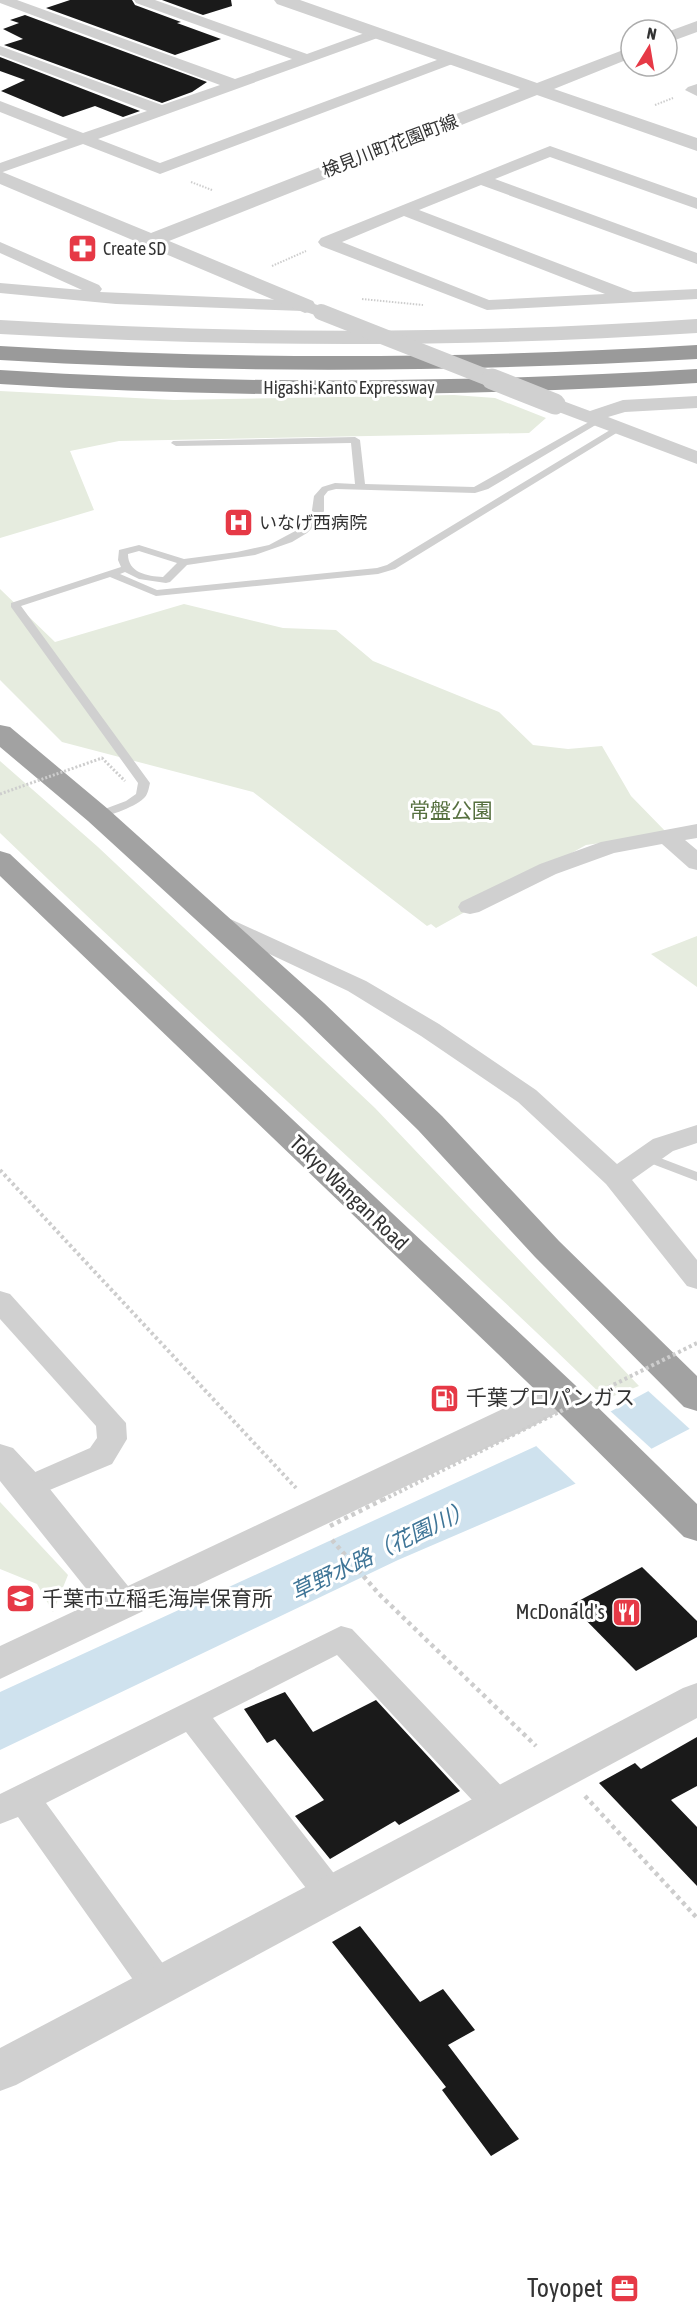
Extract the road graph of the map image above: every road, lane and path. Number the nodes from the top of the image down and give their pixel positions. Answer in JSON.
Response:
{"nodes":[{"id":1,"x":4,"y":0,"type":"edge"},
{"id":2,"x":141,"y":0,"type":"edge"},
{"id":3,"x":283,"y":0,"type":"edge"},
{"id":4,"x":697,"y":26,"type":"edge"},
{"id":5,"x":378,"y":33,"type":"junction"},
{"id":6,"x":679,"y":33,"type":"edge"},
{"id":7,"x":0,"y":50,"type":"edge"},
{"id":8,"x":619,"y":57,"type":"edge"},
{"id":9,"x":304,"y":58,"type":"junction"},
{"id":10,"x":450,"y":60,"type":"junction"},
{"id":11,"x":233,"y":84,"type":"junction"},
{"id":12,"x":536,"y":89,"type":"junction"},
{"id":13,"x":696,"y":90,"type":"edge"},
{"id":14,"x":0,"y":106,"type":"edge"},
{"id":15,"x":651,"y":107,"type":"dead end"},
{"id":16,"x":160,"y":111,"type":"junction"},
{"id":17,"x":83,"y":139,"type":"junction"},
{"id":18,"x":697,"y":145,"type":"edge"},
{"id":19,"x":0,"y":168,"type":"edge"},
{"id":20,"x":160,"y":169,"type":"junction"},
{"id":21,"x":0,"y":177,"type":"edge"},
{"id":22,"x":480,"y":179,"type":"junction"},
{"id":23,"x":245,"y":204,"type":"junction"},
{"id":24,"x":697,"y":204,"type":"edge"},
{"id":25,"x":405,"y":211,"type":"junction"},
{"id":26,"x":150,"y":241,"type":"junction"},
{"id":27,"x":327,"y":242,"type":"junction"},
{"id":28,"x":0,"y":247,"type":"edge"},
{"id":29,"x":697,"y":259,"type":"edge"},
{"id":30,"x":263,"y":269,"type":"dead end"},
{"id":31,"x":0,"y":288,"type":"edge"},
{"id":32,"x":609,"y":288,"type":"junction"},
{"id":33,"x":459,"y":293,"type":"junction"},
{"id":34,"x":697,"y":294,"type":"edge"},
{"id":35,"x":356,"y":298,"type":"dead end"},
{"id":36,"x":116,"y":299,"type":"junction"},
{"id":37,"x":630,"y":299,"type":"junction"},
{"id":38,"x":426,"y":305,"type":"dead end"},
{"id":39,"x":313,"y":309,"type":"junction"},
{"id":40,"x":0,"y":314,"type":"edge"},
{"id":41,"x":697,"y":314,"type":"edge"},
{"id":42,"x":697,"y":326,"type":"edge"},
{"id":43,"x":0,"y":327,"type":"edge"},
{"id":44,"x":697,"y":352,"type":"edge"},
{"id":45,"x":0,"y":353,"type":"edge"},
{"id":46,"x":697,"y":376,"type":"edge"},
{"id":47,"x":0,"y":377,"type":"edge"},
{"id":48,"x":697,"y":402,"type":"edge"},
{"id":49,"x":591,"y":419,"type":"junction"},
{"id":50,"x":618,"y":429,"type":"junction"},
{"id":51,"x":176,"y":442,"type":"dead end"},
{"id":52,"x":697,"y":458,"type":"edge"},
{"id":53,"x":360,"y":487,"type":"junction"},
{"id":54,"x":184,"y":562,"type":"junction"},
{"id":55,"x":125,"y":569,"type":"junction"},
{"id":56,"x":109,"y":573,"type":"junction"},
{"id":57,"x":0,"y":733,"type":"edge"},
{"id":58,"x":125,"y":782,"type":"dead end"},
{"id":59,"x":0,"y":794,"type":"edge"},
{"id":60,"x":98,"y":815,"type":"junction"},
{"id":61,"x":697,"y":831,"type":"edge"},
{"id":62,"x":668,"y":837,"type":"junction"},
{"id":63,"x":0,"y":860,"type":"edge"},
{"id":64,"x":697,"y":862,"type":"edge"},
{"id":65,"x":470,"y":908,"type":"dead end"},
{"id":66,"x":215,"y":919,"type":"junction"},
{"id":67,"x":697,"y":1134,"type":"edge"},
{"id":68,"x":647,"y":1156,"type":"junction"},
{"id":69,"x":0,"y":1170,"type":"edge"},
{"id":70,"x":616,"y":1178,"type":"junction"},
{"id":71,"x":697,"y":1178,"type":"edge"},
{"id":72,"x":697,"y":1279,"type":"edge"},
{"id":73,"x":0,"y":1301,"type":"edge"},
{"id":74,"x":697,"y":1343,"type":"edge"},
{"id":75,"x":687,"y":1388,"type":"edge"},
{"id":76,"x":562,"y":1394,"type":"junction"},
{"id":77,"x":0,"y":1458,"type":"edge"},
{"id":78,"x":28,"y":1488,"type":"junction"},
{"id":79,"x":299,"y":1491,"type":"dead end"},
{"id":80,"x":330,"y":1526,"type":"dead end"},
{"id":81,"x":697,"y":1527,"type":"edge"},
{"id":82,"x":328,"y":1535,"type":"dead end"},
{"id":83,"x":379,"y":1594,"type":"dead end"},
{"id":84,"x":122,"y":1606,"type":"junction"},
{"id":85,"x":0,"y":1664,"type":"edge"},
{"id":86,"x":697,"y":1699,"type":"edge"},
{"id":87,"x":190,"y":1713,"type":"junction"},
{"id":88,"x":11,"y":1804,"type":"edge"},
{"id":89,"x":498,"y":1805,"type":"junction"},
{"id":90,"x":331,"y":1895,"type":"junction"},
{"id":91,"x":159,"y":1987,"type":"junction"},
{"id":92,"x":0,"y":2072,"type":"edge"}],
"edges":[{"from":1,"to":11,"type":"street"},
{"from":2,"to":9,"type":"street"},
{"from":3,"to":5,"type":"street"},
{"from":4,"to":6,"type":"street"},
{"from":5,"to":9,"type":"street"},
{"from":5,"to":10,"type":"street"},
{"from":7,"to":16,"type":"street"},
{"from":8,"to":12,"type":"street","name":"検見川町花園町線"},
{"from":9,"to":11,"type":"street"},
{"from":10,"to":12,"type":"street"},
{"from":10,"to":20,"type":"street"},
{"from":11,"to":16,"type":"street"},
{"from":12,"to":18,"type":"street"},
{"from":12,"to":23,"type":"street","name":"検見川町花園町線"},
{"from":13,"to":15,"type":"path"},
{"from":14,"to":17,"type":"street"},
{"from":16,"to":17,"type":"street"},
{"from":17,"to":19,"type":"street"},
{"from":17,"to":20,"type":"street"},
{"from":20,"to":23,"type":"path"},
{"from":21,"to":26,"type":"street"},
{"from":22,"to":24,"type":"street"},
{"from":22,"to":25,"type":"street"},
{"from":22,"to":29,"type":"street"},
{"from":23,"to":26,"type":"street","name":"検見川町花園町線"},
{"from":25,"to":27,"type":"street"},
{"from":25,"to":32,"type":"street"},
{"from":26,"to":39,"type":"street"},
{"from":27,"to":30,"type":"path"},
{"from":27,"to":33,"type":"street"},
{"from":28,"to":36,"type":"street"},
{"from":31,"to":36,"type":"street"},
{"from":32,"to":33,"type":"street"},
{"from":32,"to":37,"type":"street"},
{"from":33,"to":37,"type":"street"},
{"from":34,"to":37,"type":"street"},
{"from":35,"to":38,"type":"path"},
{"from":36,"to":39,"type":"street"},
{"from":39,"to":49,"type":"street","bridge":true},
{"from":40,"to":41,"type":"street"},
{"from":42,"to":43,"type":"street"},
{"from":44,"to":45,"type":"highway","name":"Higashi-Kanto Expressway"},
{"from":46,"to":47,"type":"highway","name":"Higashi-Kanto Expressway"},
{"from":48,"to":49,"type":"street"},
{"from":49,"to":50,"type":"street"},
{"from":49,"to":53,"type":"lane"},
{"from":50,"to":52,"type":"street"},
{"from":50,"to":56,"type":"lane"},
{"from":51,"to":53,"type":"lane"},
{"from":53,"to":54,"type":"lane"},
{"from":54,"to":55,"type":"lane"},
{"from":54,"to":55,"type":"lane"},
{"from":55,"to":56,"type":"lane"},
{"from":56,"to":60,"type":"lane"},
{"from":57,"to":60,"type":"highway"},
{"from":58,"to":59,"type":"path","bridge":true},
{"from":60,"to":66,"type":"highway"},
{"from":61,"to":62,"type":"street"},
{"from":62,"to":64,"type":"street"},
{"from":62,"to":65,"type":"street"},
{"from":63,"to":76,"type":"highway","name":"Tokyo Wangan Road"},
{"from":66,"to":70,"type":"street"},
{"from":66,"to":75,"type":"highway"},
{"from":67,"to":68,"type":"street"},
{"from":68,"to":70,"type":"street"},
{"from":68,"to":71,"type":"lane"},
{"from":69,"to":79,"type":"path"},
{"from":70,"to":72,"type":"street"},
{"from":73,"to":78,"type":"street"},
{"from":74,"to":80,"type":"path","bridge":true},
{"from":76,"to":81,"type":"highway","name":"Tokyo Wangan Road"},
{"from":76,"to":84,"type":"street"},
{"from":77,"to":78,"type":"street"},
{"from":78,"to":84,"type":"street"},
{"from":82,"to":83,"type":"path"},
{"from":84,"to":85,"type":"street"},
{"from":86,"to":89,"type":"street"},
{"from":87,"to":88,"type":"street"},
{"from":87,"to":89,"type":"street"},
{"from":87,"to":90,"type":"street"},
{"from":88,"to":91,"type":"street"},
{"from":89,"to":90,"type":"street"},
{"from":90,"to":91,"type":"street"},
{"from":91,"to":92,"type":"street"}]}
